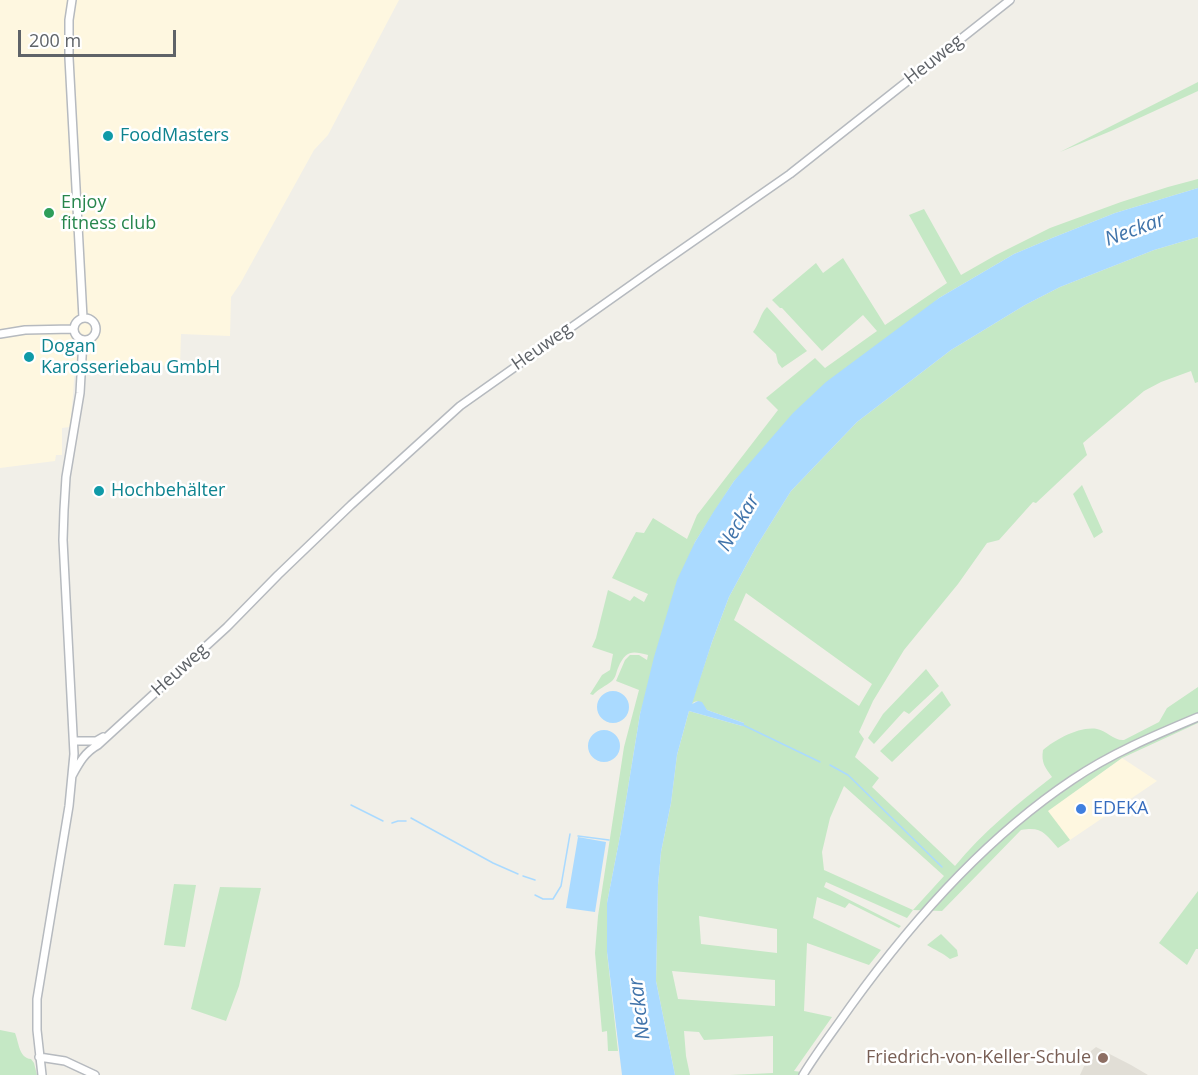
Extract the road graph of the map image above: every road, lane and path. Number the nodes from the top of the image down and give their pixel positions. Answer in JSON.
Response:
{"nodes":[{"id":1,"x":72,"y":0,"type":"edge"},
{"id":2,"x":1010,"y":0,"type":"edge"},
{"id":3,"x":83,"y":318,"type":"junction"},
{"id":4,"x":73,"y":329,"type":"junction"},
{"id":5,"x":0,"y":334,"type":"edge"},
{"id":6,"x":83,"y":340,"type":"junction"},
{"id":7,"x":1198,"y":717,"type":"edge"},
{"id":8,"x":108,"y":735,"type":"junction"},
{"id":9,"x":74,"y":741,"type":"junction"},
{"id":10,"x":94,"y":747,"type":"junction"},
{"id":11,"x":72,"y":776,"type":"junction"},
{"id":12,"x":39,"y":1057,"type":"junction"},
{"id":13,"x":42,"y":1075,"type":"edge"},
{"id":14,"x":95,"y":1075,"type":"edge"},
{"id":15,"x":803,"y":1075,"type":"edge"}],
"edges":[{"from":1,"to":3,"type":"main road"},
{"from":2,"to":8,"type":"main road","name":"Heuweg"},
{"from":3,"to":4,"type":"main road"},
{"from":3,"to":6,"type":"main road"},
{"from":4,"to":5,"type":"main road"},
{"from":4,"to":6,"type":"main road"},
{"from":6,"to":9,"type":"main road"},
{"from":7,"to":15,"type":"main road"},
{"from":8,"to":9,"type":"main road"},
{"from":8,"to":10,"type":"main road","name":"Heuweg"},
{"from":9,"to":10,"type":"main road"},
{"from":9,"to":11,"type":"main road"},
{"from":10,"to":11,"type":"main road","name":"Heuweg"},
{"from":11,"to":12,"type":"main road"},
{"from":12,"to":13,"type":"main road"},
{"from":12,"to":14,"type":"main road"}]}
